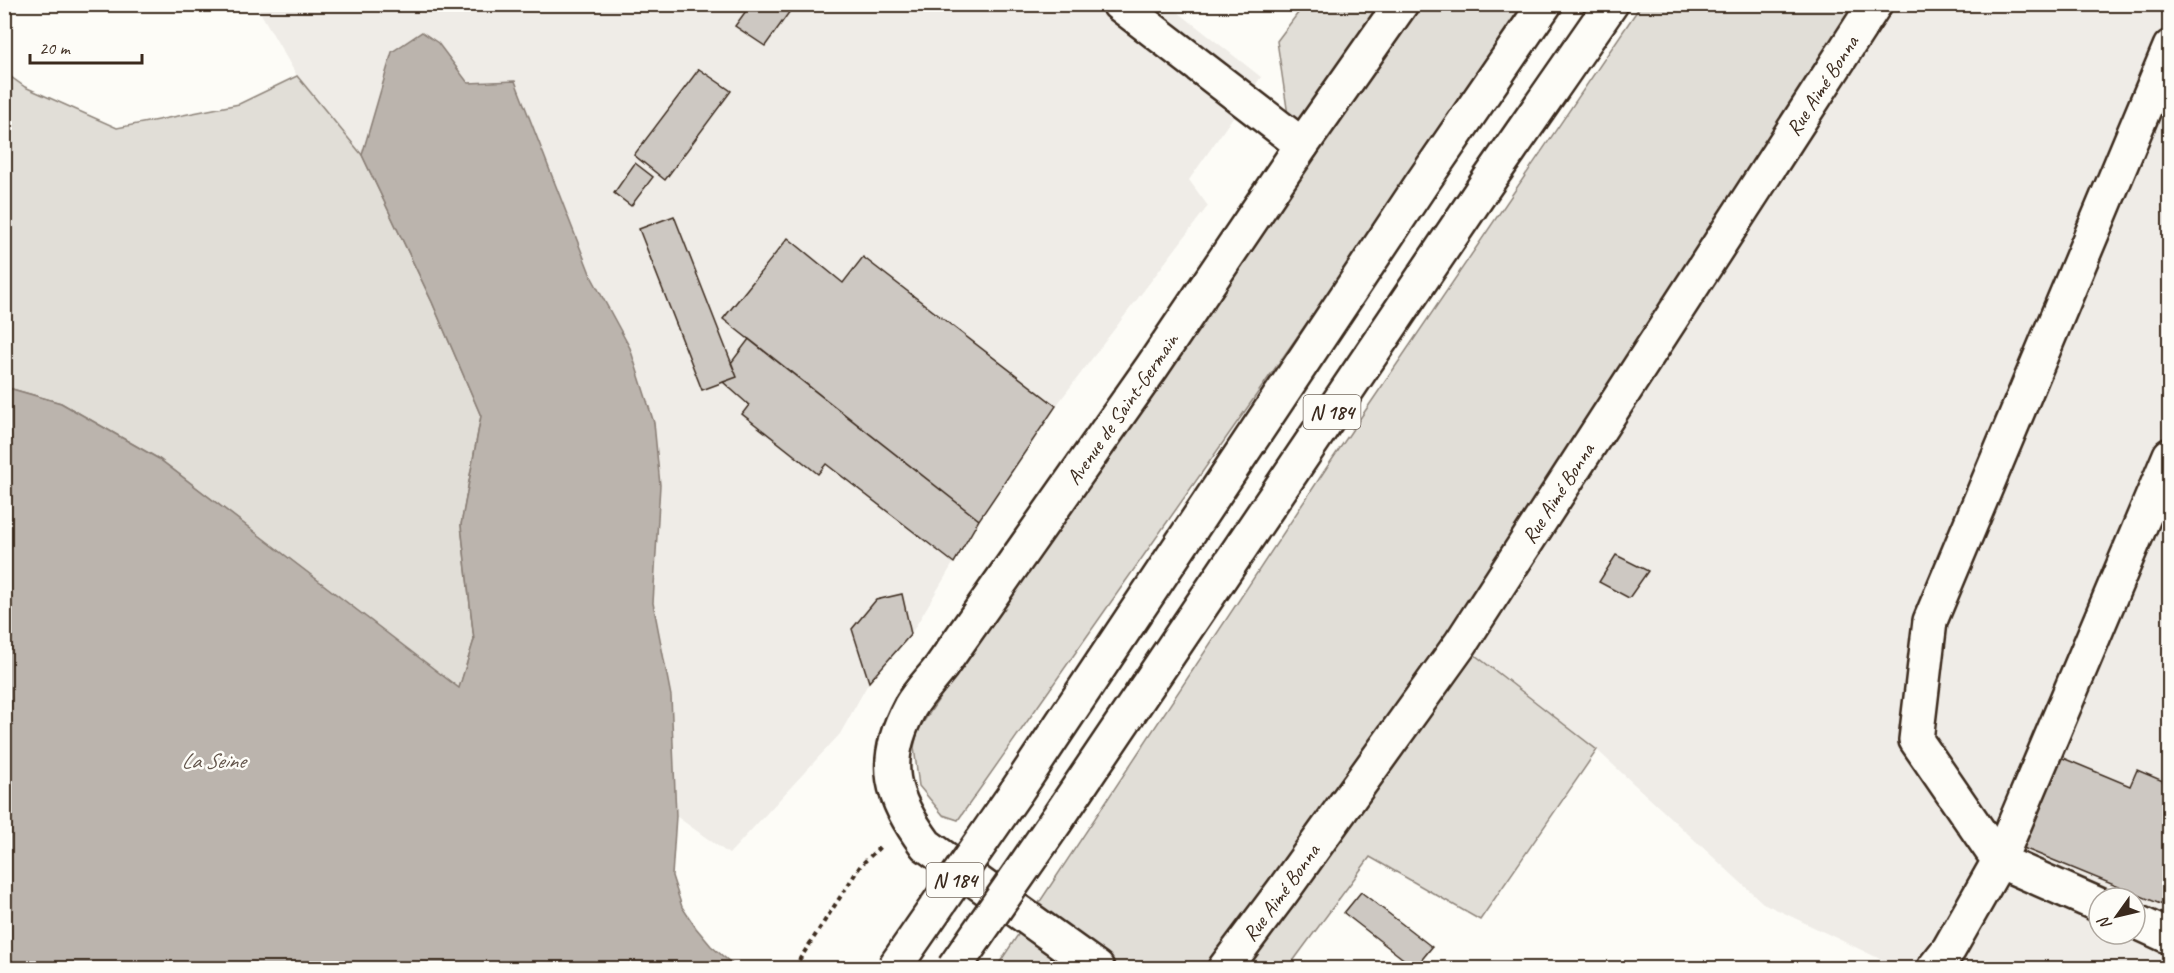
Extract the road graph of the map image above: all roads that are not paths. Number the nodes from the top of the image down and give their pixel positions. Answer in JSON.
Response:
{"nodes":[{"id":1,"x":1119,"y":4,"type":"edge"},
{"id":2,"x":1401,"y":4,"type":"edge"},
{"id":3,"x":1545,"y":4,"type":"edge"},
{"id":4,"x":1611,"y":4,"type":"edge"},
{"id":5,"x":1875,"y":4,"type":"edge"},
{"id":6,"x":2169,"y":47,"type":"edge"},
{"id":7,"x":1302,"y":145,"type":"junction"},
{"id":8,"x":2169,"y":455,"type":"edge"},
{"id":9,"x":1999,"y":861,"type":"junction"},
{"id":10,"x":2087,"y":900,"type":"edge"},
{"id":11,"x":2147,"y":927,"type":"edge"},
{"id":12,"x":2169,"y":937,"type":"edge"},
{"id":13,"x":894,"y":969,"type":"edge"},
{"id":14,"x":954,"y":969,"type":"edge"},
{"id":15,"x":1097,"y":969,"type":"edge"},
{"id":16,"x":1225,"y":969,"type":"edge"},
{"id":17,"x":1934,"y":969,"type":"edge"}],
"edges":[{"from":1,"to":7,"type":"street"},
{"from":2,"to":7,"type":"street","name":"Avenue de Saint-Germain"},
{"from":3,"to":13,"type":"street","number":"N 184","bridge":true},
{"from":4,"to":14,"type":"street","number":"N 184","bridge":true},
{"from":5,"to":16,"type":"street","name":"Rue Aimé Bonna"},
{"from":6,"to":9,"type":"street"},
{"from":7,"to":15,"type":"street","name":"Avenue de Saint-Germain"},
{"from":8,"to":9,"type":"street"},
{"from":9,"to":10,"type":"street"},
{"from":9,"to":17,"type":"street"},
{"from":11,"to":12,"type":"street"}]}
